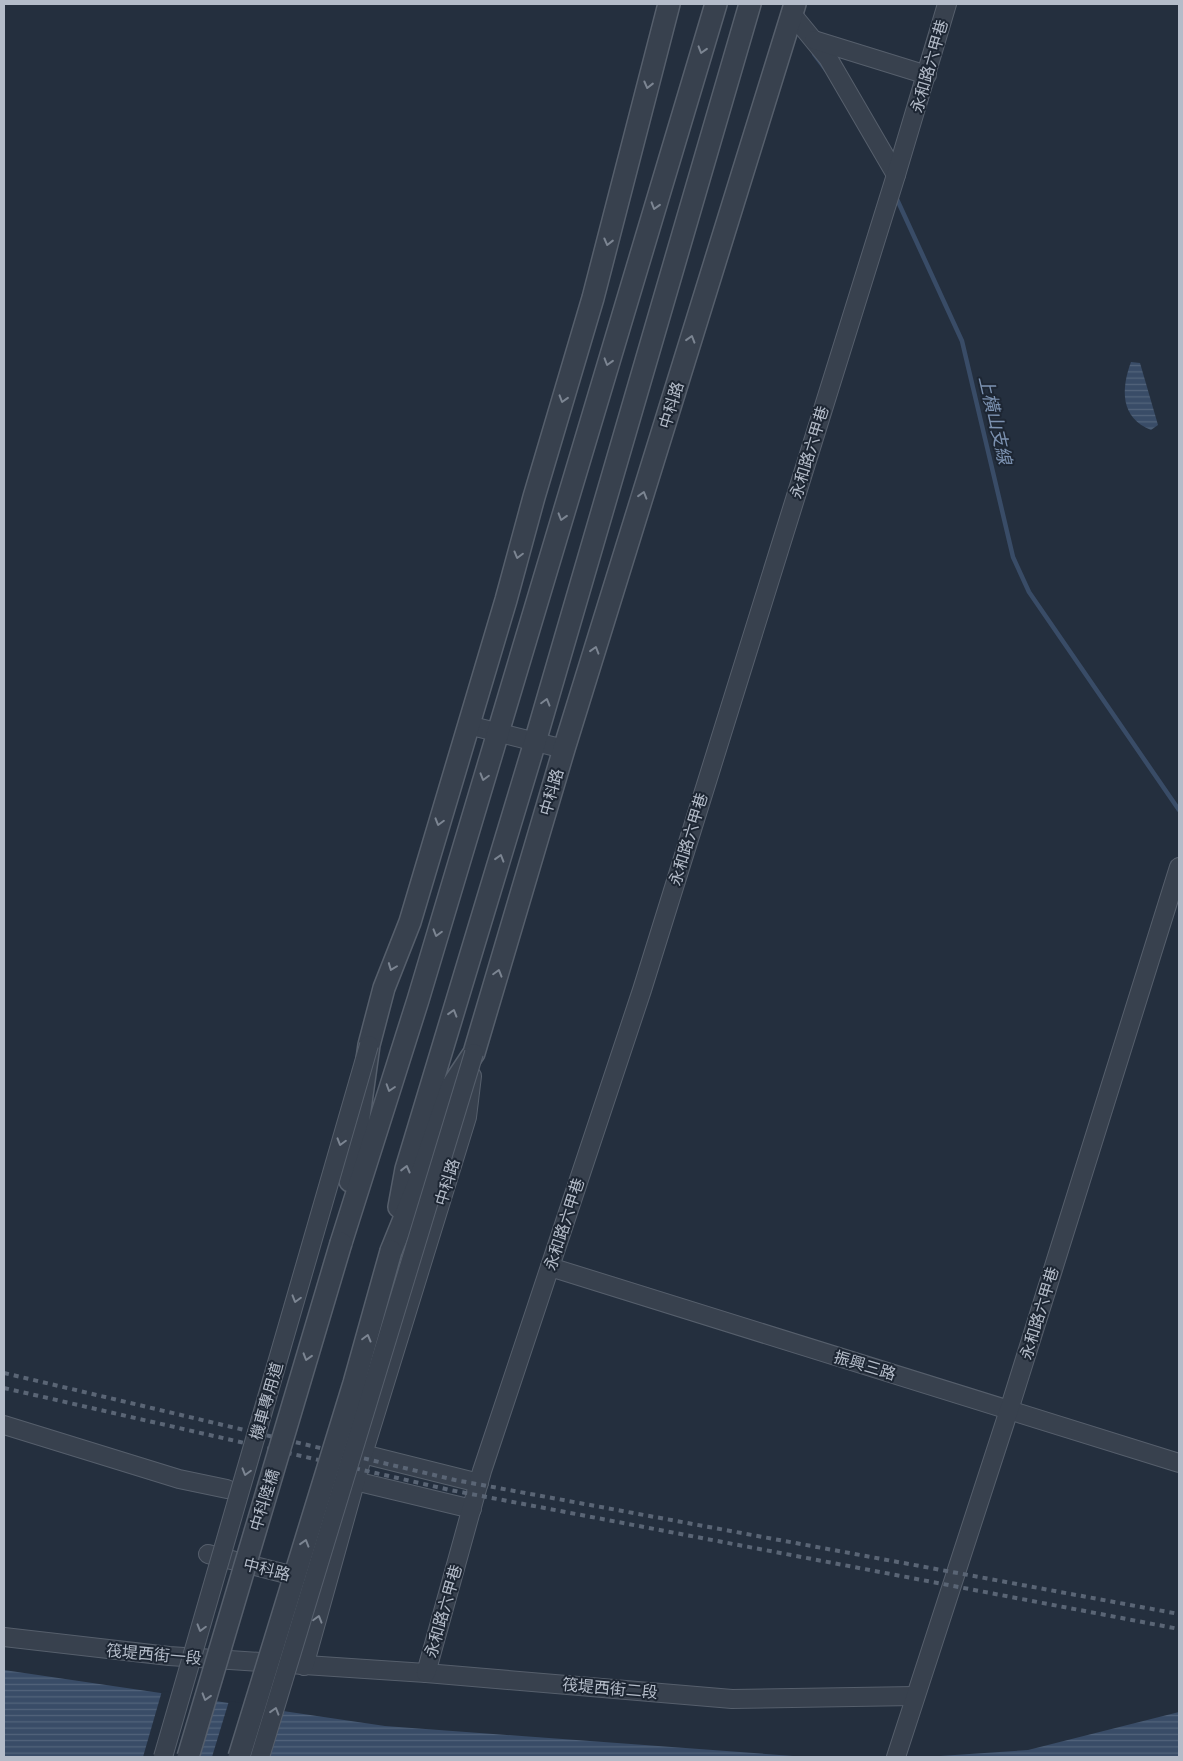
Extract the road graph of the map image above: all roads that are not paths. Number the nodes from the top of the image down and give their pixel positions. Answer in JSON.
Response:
{"nodes":[{"id":1,"x":669,"y":4,"type":"edge"},
{"id":2,"x":716,"y":4,"type":"edge"},
{"id":3,"x":750,"y":4,"type":"edge"},
{"id":4,"x":947,"y":4,"type":"edge"},
{"id":5,"x":793,"y":9,"type":"edge"},
{"id":6,"x":814,"y":40,"type":"junction"},
{"id":7,"x":927,"y":75,"type":"junction"},
{"id":8,"x":896,"y":175,"type":"junction"},
{"id":9,"x":468,"y":725,"type":"junction"},
{"id":10,"x":497,"y":730,"type":"junction"},
{"id":11,"x":535,"y":742,"type":"junction"},
{"id":12,"x":564,"y":749,"type":"junction"},
{"id":13,"x":1179,"y":867,"type":"edge"},
{"id":14,"x":369,"y":1045,"type":"junction"},
{"id":15,"x":474,"y":1053,"type":"junction"},
{"id":16,"x":341,"y":1243,"type":"junction"},
{"id":17,"x":391,"y":1251,"type":"junction"},
{"id":18,"x":550,"y":1267,"type":"junction"},
{"id":19,"x":1009,"y":1410,"type":"junction"},
{"id":20,"x":4,"y":1425,"type":"edge"},
{"id":21,"x":363,"y":1454,"type":"junction"},
{"id":22,"x":1179,"y":1463,"type":"edge"},
{"id":23,"x":355,"y":1481,"type":"junction"},
{"id":24,"x":479,"y":1483,"type":"junction"},
{"id":25,"x":227,"y":1489,"type":"dead end"},
{"id":26,"x":472,"y":1509,"type":"junction"},
{"id":27,"x":208,"y":1554,"type":"dead end"},
{"id":28,"x":327,"y":1585,"type":"junction"},
{"id":29,"x":4,"y":1637,"type":"edge"},
{"id":30,"x":304,"y":1666,"type":"junction"},
{"id":31,"x":426,"y":1673,"type":"junction"},
{"id":32,"x":915,"y":1696,"type":"junction"},
{"id":33,"x":163,"y":1757,"type":"edge"},
{"id":34,"x":188,"y":1757,"type":"edge"},
{"id":35,"x":239,"y":1757,"type":"edge"},
{"id":36,"x":260,"y":1757,"type":"edge"},
{"id":37,"x":896,"y":1757,"type":"edge"}],
"edges":[{"from":1,"to":9,"type":"street","one_way":true},
{"from":2,"to":10,"type":"street","one_way":true},
{"from":11,"to":3,"type":"street","name":"中科路","one_way":true},
{"from":4,"to":7,"type":"street","name":"永和路六甲巷"},
{"from":5,"to":6,"type":"street"},
{"from":12,"to":5,"type":"street","name":"中科路","one_way":true},
{"from":6,"to":7,"type":"street"},
{"from":6,"to":8,"type":"street"},
{"from":7,"to":8,"type":"street","name":"永和路六甲巷"},
{"from":8,"to":18,"type":"street","name":"永和路六甲巷"},
{"from":9,"to":10,"type":"street"},
{"from":9,"to":14,"type":"street","one_way":true},
{"from":10,"to":11,"type":"street"},
{"from":10,"to":16,"type":"street","one_way":true},
{"from":11,"to":12,"type":"street"},
{"from":17,"to":11,"type":"street","name":"中科路","one_way":true},
{"from":15,"to":12,"type":"street","name":"中科路","one_way":true},
{"from":13,"to":19,"type":"street","name":"永和路六甲巷"},
{"from":14,"to":16,"type":"street"},
{"from":14,"to":33,"type":"street","name":"機車專用道","one_way":true,"bridge":true},
{"from":15,"to":17,"type":"street"},
{"from":15,"to":21,"type":"street","name":"中科路"},
{"from":36,"to":15,"type":"street","one_way":true,"bridge":true},
{"from":16,"to":34,"type":"street","name":"中科陸橋","one_way":true,"bridge":true},
{"from":35,"to":17,"type":"street","one_way":true,"bridge":true},
{"from":18,"to":19,"type":"street","name":"振興三路"},
{"from":18,"to":24,"type":"street","name":"永和路六甲巷"},
{"from":19,"to":22,"type":"street","name":"振興三路"},
{"from":19,"to":32,"type":"street","name":"永和路六甲巷"},
{"from":20,"to":25,"type":"street"},
{"from":21,"to":23,"type":"street","name":"中科路"},
{"from":21,"to":24,"type":"street"},
{"from":23,"to":26,"type":"street"},
{"from":23,"to":28,"type":"street","name":"中科路"},
{"from":24,"to":26,"type":"street","name":"永和路六甲巷"},
{"from":26,"to":31,"type":"street","name":"永和路六甲巷"},
{"from":27,"to":28,"type":"street","name":"中科路"},
{"from":30,"to":28,"type":"street","name":"中科路","one_way":true},
{"from":29,"to":30,"type":"street","name":"筏堤西街一段"},
{"from":30,"to":31,"type":"street","name":"筏堤西街二段"},
{"from":31,"to":32,"type":"street","name":"筏堤西街二段"},
{"from":32,"to":37,"type":"street","name":"永和路六甲巷"}]}
